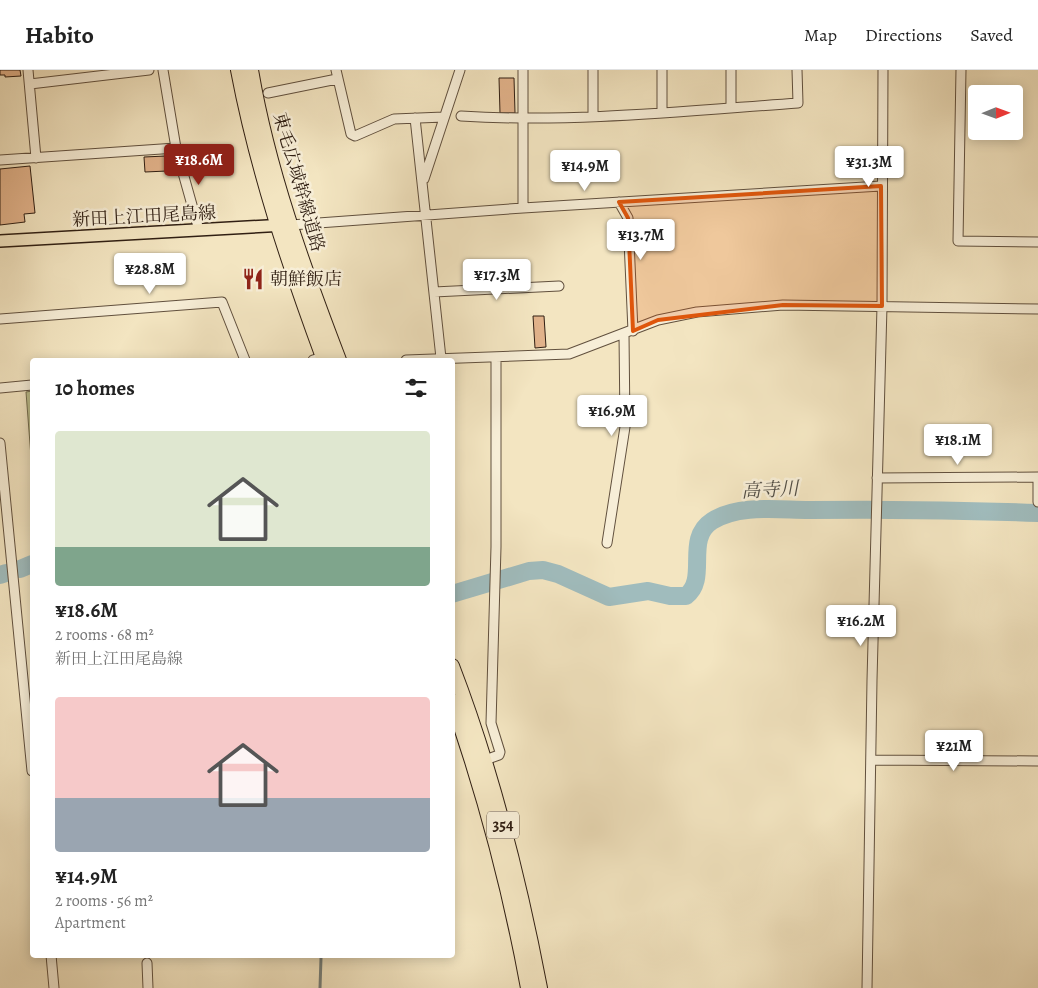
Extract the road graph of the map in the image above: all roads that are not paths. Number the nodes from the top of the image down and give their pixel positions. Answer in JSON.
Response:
{"nodes":[{"id":1,"x":28,"y":70,"type":"edge"},
{"id":2,"x":149,"y":70,"type":"edge"},
{"id":3,"x":163,"y":70,"type":"edge"},
{"id":4,"x":238,"y":70,"type":"edge"},
{"id":5,"x":251,"y":70,"type":"edge"},
{"id":6,"x":460,"y":70,"type":"edge"},
{"id":7,"x":523,"y":70,"type":"edge"},
{"id":8,"x":593,"y":70,"type":"edge"},
{"id":9,"x":662,"y":70,"type":"edge"},
{"id":10,"x":730,"y":70,"type":"edge"},
{"id":11,"x":797,"y":70,"type":"edge"},
{"id":12,"x":883,"y":70,"type":"edge"},
{"id":13,"x":961,"y":70,"type":"edge"},
{"id":14,"x":336,"y":74,"type":"edge"},
{"id":15,"x":30,"y":84,"type":"junction"},
{"id":16,"x":268,"y":93,"type":"dead end"},
{"id":17,"x":730,"y":108,"type":"junction"},
{"id":18,"x":662,"y":113,"type":"junction"},
{"id":19,"x":460,"y":116,"type":"dead end"},
{"id":20,"x":593,"y":116,"type":"junction"},
{"id":21,"x":444,"y":117,"type":"junction"},
{"id":22,"x":415,"y":118,"type":"junction"},
{"id":23,"x":523,"y":120,"type":"junction"},
{"id":24,"x":176,"y":148,"type":"junction"},
{"id":25,"x":36,"y":158,"type":"junction"},
{"id":26,"x":0,"y":160,"type":"edge"},
{"id":27,"x":423,"y":184,"type":"junction"},
{"id":28,"x":881,"y":186,"type":"junction"},
{"id":29,"x":619,"y":202,"type":"junction"},
{"id":30,"x":524,"y":208,"type":"junction"},
{"id":31,"x":426,"y":216,"type":"junction"},
{"id":32,"x":284,"y":225,"type":"junction"},
{"id":33,"x":199,"y":230,"type":"junction"},
{"id":34,"x":0,"y":241,"type":"edge"},
{"id":35,"x":1038,"y":242,"type":"edge"},
{"id":36,"x":559,"y":286,"type":"dead end"},
{"id":37,"x":434,"y":292,"type":"junction"},
{"id":38,"x":882,"y":306,"type":"junction"},
{"id":39,"x":1038,"y":309,"type":"edge"},
{"id":40,"x":0,"y":319,"type":"edge"},
{"id":41,"x":628,"y":332,"type":"junction"},
{"id":42,"x":496,"y":357,"type":"junction"},
{"id":43,"x":244,"y":358,"type":"edge"},
{"id":44,"x":320,"y":358,"type":"edge"},
{"id":45,"x":337,"y":358,"type":"edge"},
{"id":46,"x":441,"y":358,"type":"joint"},
{"id":47,"x":30,"y":385,"type":"edge"},
{"id":48,"x":0,"y":388,"type":"edge"},
{"id":49,"x":0,"y":443,"type":"edge"},
{"id":50,"x":877,"y":478,"type":"junction"},
{"id":51,"x":1038,"y":478,"type":"edge"},
{"id":52,"x":1038,"y":502,"type":"edge"},
{"id":53,"x":607,"y":542,"type":"dead end"},
{"id":54,"x":455,"y":675,"type":"edge"},
{"id":55,"x":455,"y":711,"type":"edge"},
{"id":56,"x":30,"y":750,"type":"edge"},
{"id":57,"x":485,"y":760,"type":"junction"},
{"id":58,"x":871,"y":760,"type":"junction"},
{"id":59,"x":1038,"y":761,"type":"edge"},
{"id":60,"x":51,"y":958,"type":"edge"},
{"id":61,"x":147,"y":963,"type":"dead end"},
{"id":62,"x":54,"y":988,"type":"edge"},
{"id":63,"x":148,"y":988,"type":"edge"},
{"id":64,"x":528,"y":988,"type":"edge"},
{"id":65,"x":540,"y":988,"type":"edge"},
{"id":66,"x":867,"y":988,"type":"edge"}],
"edges":[{"from":1,"to":15,"type":"street"},
{"from":2,"to":15,"type":"street"},
{"from":3,"to":24,"type":"street"},
{"from":4,"to":32,"type":"highway","name":"東毛広域幹線道路"},
{"from":5,"to":32,"type":"highway","name":"東毛広域幹線道路"},
{"from":6,"to":21,"type":"street"},
{"from":7,"to":23,"type":"street"},
{"from":8,"to":20,"type":"street"},
{"from":9,"to":18,"type":"street"},
{"from":10,"to":17,"type":"street"},
{"from":11,"to":17,"type":"street"},
{"from":12,"to":28,"type":"street"},
{"from":13,"to":35,"type":"street"},
{"from":14,"to":16,"type":"street"},
{"from":14,"to":22,"type":"street"},
{"from":15,"to":25,"type":"street"},
{"from":17,"to":18,"type":"street"},
{"from":18,"to":20,"type":"street"},
{"from":19,"to":23,"type":"street"},
{"from":20,"to":23,"type":"street"},
{"from":21,"to":22,"type":"street"},
{"from":21,"to":27,"type":"street"},
{"from":22,"to":27,"type":"street"},
{"from":23,"to":30,"type":"street"},
{"from":24,"to":25,"type":"street"},
{"from":24,"to":33,"type":"street"},
{"from":25,"to":26,"type":"street"},
{"from":27,"to":31,"type":"street"},
{"from":28,"to":29,"type":"street"},
{"from":28,"to":38,"type":"street"},
{"from":29,"to":30,"type":"street"},
{"from":29,"to":41,"type":"street"},
{"from":30,"to":31,"type":"street"},
{"from":31,"to":32,"type":"street"},
{"from":31,"to":37,"type":"street"},
{"from":32,"to":33,"type":"main road","name":"新田上江田尾島線"},
{"from":32,"to":44,"type":"highway","name":"東毛広域幹線道路"},
{"from":32,"to":45,"type":"highway","name":"東毛広域幹線道路"},
{"from":33,"to":34,"type":"main road","name":"新田上江田尾島線"},
{"from":36,"to":37,"type":"street"},
{"from":37,"to":46,"type":"street"},
{"from":38,"to":39,"type":"street"},
{"from":38,"to":41,"type":"street"},
{"from":38,"to":50,"type":"street"},
{"from":40,"to":43,"type":"street"},
{"from":41,"to":42,"type":"street"},
{"from":41,"to":53,"type":"street"},
{"from":42,"to":46,"type":"street"},
{"from":42,"to":57,"type":"street"},
{"from":47,"to":48,"type":"street"},
{"from":49,"to":56,"type":"street"},
{"from":50,"to":51,"type":"street"},
{"from":50,"to":58,"type":"street"},
{"from":51,"to":52,"type":"street"},
{"from":54,"to":57,"type":"highway","number":"354"},
{"from":55,"to":64,"type":"highway","number":"354"},
{"from":57,"to":65,"type":"highway","number":"354"},
{"from":58,"to":59,"type":"street"},
{"from":58,"to":66,"type":"street"},
{"from":60,"to":62,"type":"street"},
{"from":61,"to":63,"type":"street"}]}
